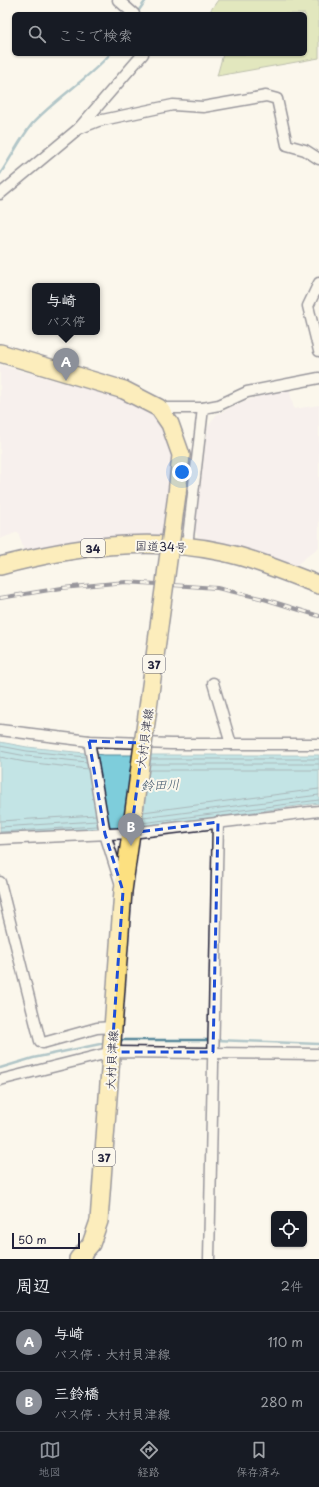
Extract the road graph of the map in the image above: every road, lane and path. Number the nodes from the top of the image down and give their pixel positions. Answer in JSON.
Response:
{"nodes":[{"id":1,"x":121,"y":4,"type":"edge"},
{"id":2,"x":131,"y":12,"type":"edge"},
{"id":3,"x":141,"y":56,"type":"edge"},
{"id":4,"x":78,"y":129,"type":"junction"},
{"id":5,"x":319,"y":159,"type":"edge"},
{"id":6,"x":0,"y":194,"type":"edge"},
{"id":7,"x":319,"y":282,"type":"edge"},
{"id":8,"x":319,"y":351,"type":"edge"},
{"id":9,"x":0,"y":353,"type":"edge"},
{"id":10,"x":319,"y":378,"type":"edge"},
{"id":11,"x":159,"y":408,"type":"junction"},
{"id":12,"x":203,"y":408,"type":"junction"},
{"id":13,"x":187,"y":546,"type":"junction"},
{"id":14,"x":0,"y":566,"type":"edge"},
{"id":15,"x":318,"y":580,"type":"edge"},
{"id":16,"x":213,"y":683,"type":"dead end"},
{"id":17,"x":0,"y":730,"type":"edge"},
{"id":18,"x":231,"y":744,"type":"junction"},
{"id":19,"x":319,"y":744,"type":"edge"},
{"id":20,"x":90,"y":746,"type":"junction"},
{"id":21,"x":319,"y":811,"type":"edge"},
{"id":22,"x":218,"y":822,"type":"junction"},
{"id":23,"x":104,"y":831,"type":"junction"},
{"id":24,"x":130,"y":833,"type":"junction"},
{"id":25,"x":0,"y":839,"type":"edge"},
{"id":26,"x":0,"y":882,"type":"edge"},
{"id":27,"x":123,"y":891,"type":"junction"},
{"id":28,"x":113,"y":1041,"type":"junction"},
{"id":29,"x":213,"y":1051,"type":"junction"},
{"id":30,"x":319,"y":1054,"type":"edge"},
{"id":31,"x":0,"y":1080,"type":"edge"},
{"id":32,"x":78,"y":1259,"type":"edge"},
{"id":33,"x":209,"y":1259,"type":"edge"}],
"edges":[{"from":1,"to":2,"type":"street"},
{"from":3,"to":4,"type":"street"},
{"from":4,"to":5,"type":"street"},
{"from":4,"to":6,"type":"street"},
{"from":7,"to":8,"type":"street"},
{"from":9,"to":11,"type":"main road","name":"大村貝津線","number":"37"},
{"from":10,"to":12,"type":"street"},
{"from":11,"to":12,"type":"street"},
{"from":11,"to":24,"type":"main road","name":"大村貝津線","number":"37","bridge":true},
{"from":12,"to":13,"type":"street"},
{"from":13,"to":14,"type":"main road","name":"国道34号","number":"34"},
{"from":13,"to":15,"type":"main road","name":"国道34号","number":"34"},
{"from":16,"to":18,"type":"street"},
{"from":17,"to":20,"type":"street"},
{"from":18,"to":19,"type":"street"},
{"from":18,"to":20,"type":"street"},
{"from":20,"to":23,"type":"street"},
{"from":21,"to":22,"type":"street"},
{"from":22,"to":24,"type":"street"},
{"from":22,"to":29,"type":"street"},
{"from":23,"to":24,"type":"street"},
{"from":23,"to":25,"type":"street"},
{"from":23,"to":27,"type":"street"},
{"from":24,"to":27,"type":"main road","name":"大村貝津線","number":"37"},
{"from":26,"to":28,"type":"street"},
{"from":27,"to":28,"type":"main road","name":"大村貝津線","number":"37"},
{"from":28,"to":29,"type":"street"},
{"from":28,"to":31,"type":"street"},
{"from":28,"to":32,"type":"main road","name":"大村貝津線","number":"37"},
{"from":29,"to":30,"type":"street"},
{"from":29,"to":33,"type":"street"}]}
